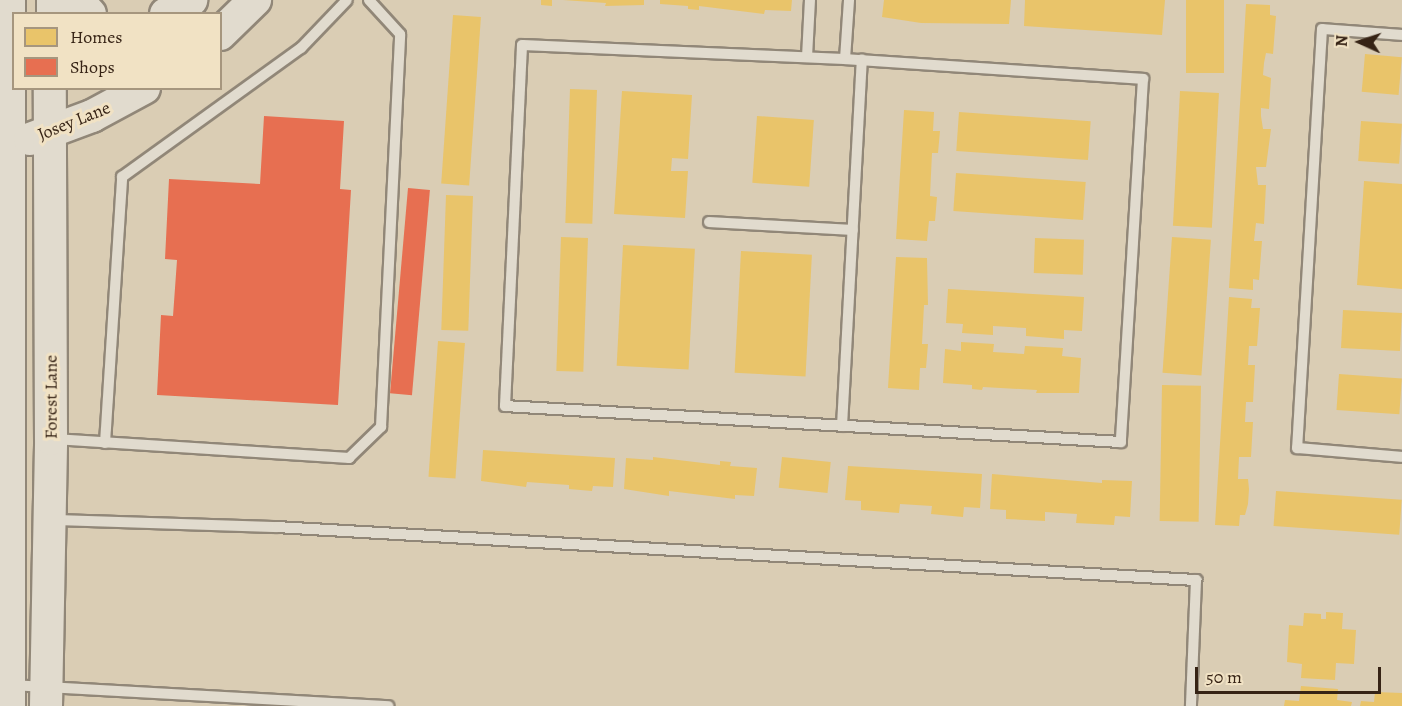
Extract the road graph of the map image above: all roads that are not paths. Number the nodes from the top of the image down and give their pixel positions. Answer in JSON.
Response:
{"nodes":[{"id":1,"x":2,"y":0,"type":"edge"},
{"id":2,"x":9,"y":0,"type":"edge"},
{"id":3,"x":77,"y":0,"type":"edge"},
{"id":4,"x":193,"y":0,"type":"edge"},
{"id":5,"x":255,"y":0,"type":"edge"},
{"id":6,"x":346,"y":0,"type":"edge"},
{"id":7,"x":369,"y":0,"type":"edge"},
{"id":8,"x":810,"y":0,"type":"edge"},
{"id":9,"x":849,"y":0,"type":"edge"},
{"id":10,"x":0,"y":8,"type":"edge"},
{"id":11,"x":88,"y":12,"type":"edge"},
{"id":12,"x":169,"y":12,"type":"edge"},
{"id":13,"x":182,"y":12,"type":"edge"},
{"id":14,"x":222,"y":32,"type":"edge"},
{"id":15,"x":1402,"y":35,"type":"edge"},
{"id":16,"x":807,"y":57,"type":"junction"},
{"id":17,"x":846,"y":59,"type":"junction"},
{"id":18,"x":862,"y":60,"type":"junction"},
{"id":19,"x":55,"y":90,"type":"edge"},
{"id":20,"x":140,"y":90,"type":"edge"},
{"id":21,"x":5,"y":102,"type":"edge"},
{"id":22,"x":49,"y":134,"type":"junction"},
{"id":23,"x":5,"y":144,"type":"edge"},
{"id":24,"x":5,"y":222,"type":"edge"},
{"id":25,"x":709,"y":222,"type":"dead end"},
{"id":26,"x":853,"y":230,"type":"junction"},
{"id":27,"x":842,"y":426,"type":"junction"},
{"id":28,"x":51,"y":439,"type":"junction"},
{"id":29,"x":105,"y":443,"type":"junction"},
{"id":30,"x":1402,"y":456,"type":"edge"},
{"id":31,"x":4,"y":507,"type":"edge"},
{"id":32,"x":50,"y":520,"type":"junction"},
{"id":33,"x":6,"y":692,"type":"edge"},
{"id":34,"x":46,"y":697,"type":"edge"},
{"id":35,"x":388,"y":706,"type":"edge"},
{"id":36,"x":1191,"y":706,"type":"edge"}],
"edges":[{"from":1,"to":10,"type":"main road"},
{"from":2,"to":21,"type":"main road"},
{"from":3,"to":11,"type":"main road"},
{"from":4,"to":12,"type":"main road"},
{"from":4,"to":13,"type":"main road"},
{"from":5,"to":14,"type":"main road"},
{"from":6,"to":29,"type":"lane"},
{"from":7,"to":29,"type":"lane"},
{"from":8,"to":16,"type":"lane"},
{"from":9,"to":17,"type":"lane"},
{"from":15,"to":30,"type":"lane"},
{"from":16,"to":17,"type":"lane"},
{"from":16,"to":27,"type":"lane"},
{"from":17,"to":18,"type":"lane"},
{"from":18,"to":26,"type":"lane"},
{"from":18,"to":27,"type":"lane"},
{"from":19,"to":21,"type":"main road","name":"Josey Lane"},
{"from":19,"to":22,"type":"main road","name":"Forest Lane"},
{"from":20,"to":22,"type":"main road","name":"Josey Lane"},
{"from":21,"to":23,"type":"main road"},
{"from":22,"to":23,"type":"main road","name":"Josey Lane"},
{"from":22,"to":28,"type":"main road","name":"Forest Lane"},
{"from":23,"to":24,"type":"main road"},
{"from":24,"to":31,"type":"main road"},
{"from":25,"to":26,"type":"lane"},
{"from":26,"to":27,"type":"lane"},
{"from":28,"to":29,"type":"lane"},
{"from":28,"to":32,"type":"main road","name":"Forest Lane"},
{"from":31,"to":33,"type":"main road"},
{"from":32,"to":34,"type":"main road","name":"Forest Lane"},
{"from":32,"to":36,"type":"lane"},
{"from":33,"to":34,"type":"lane"},
{"from":34,"to":35,"type":"lane"}]}
